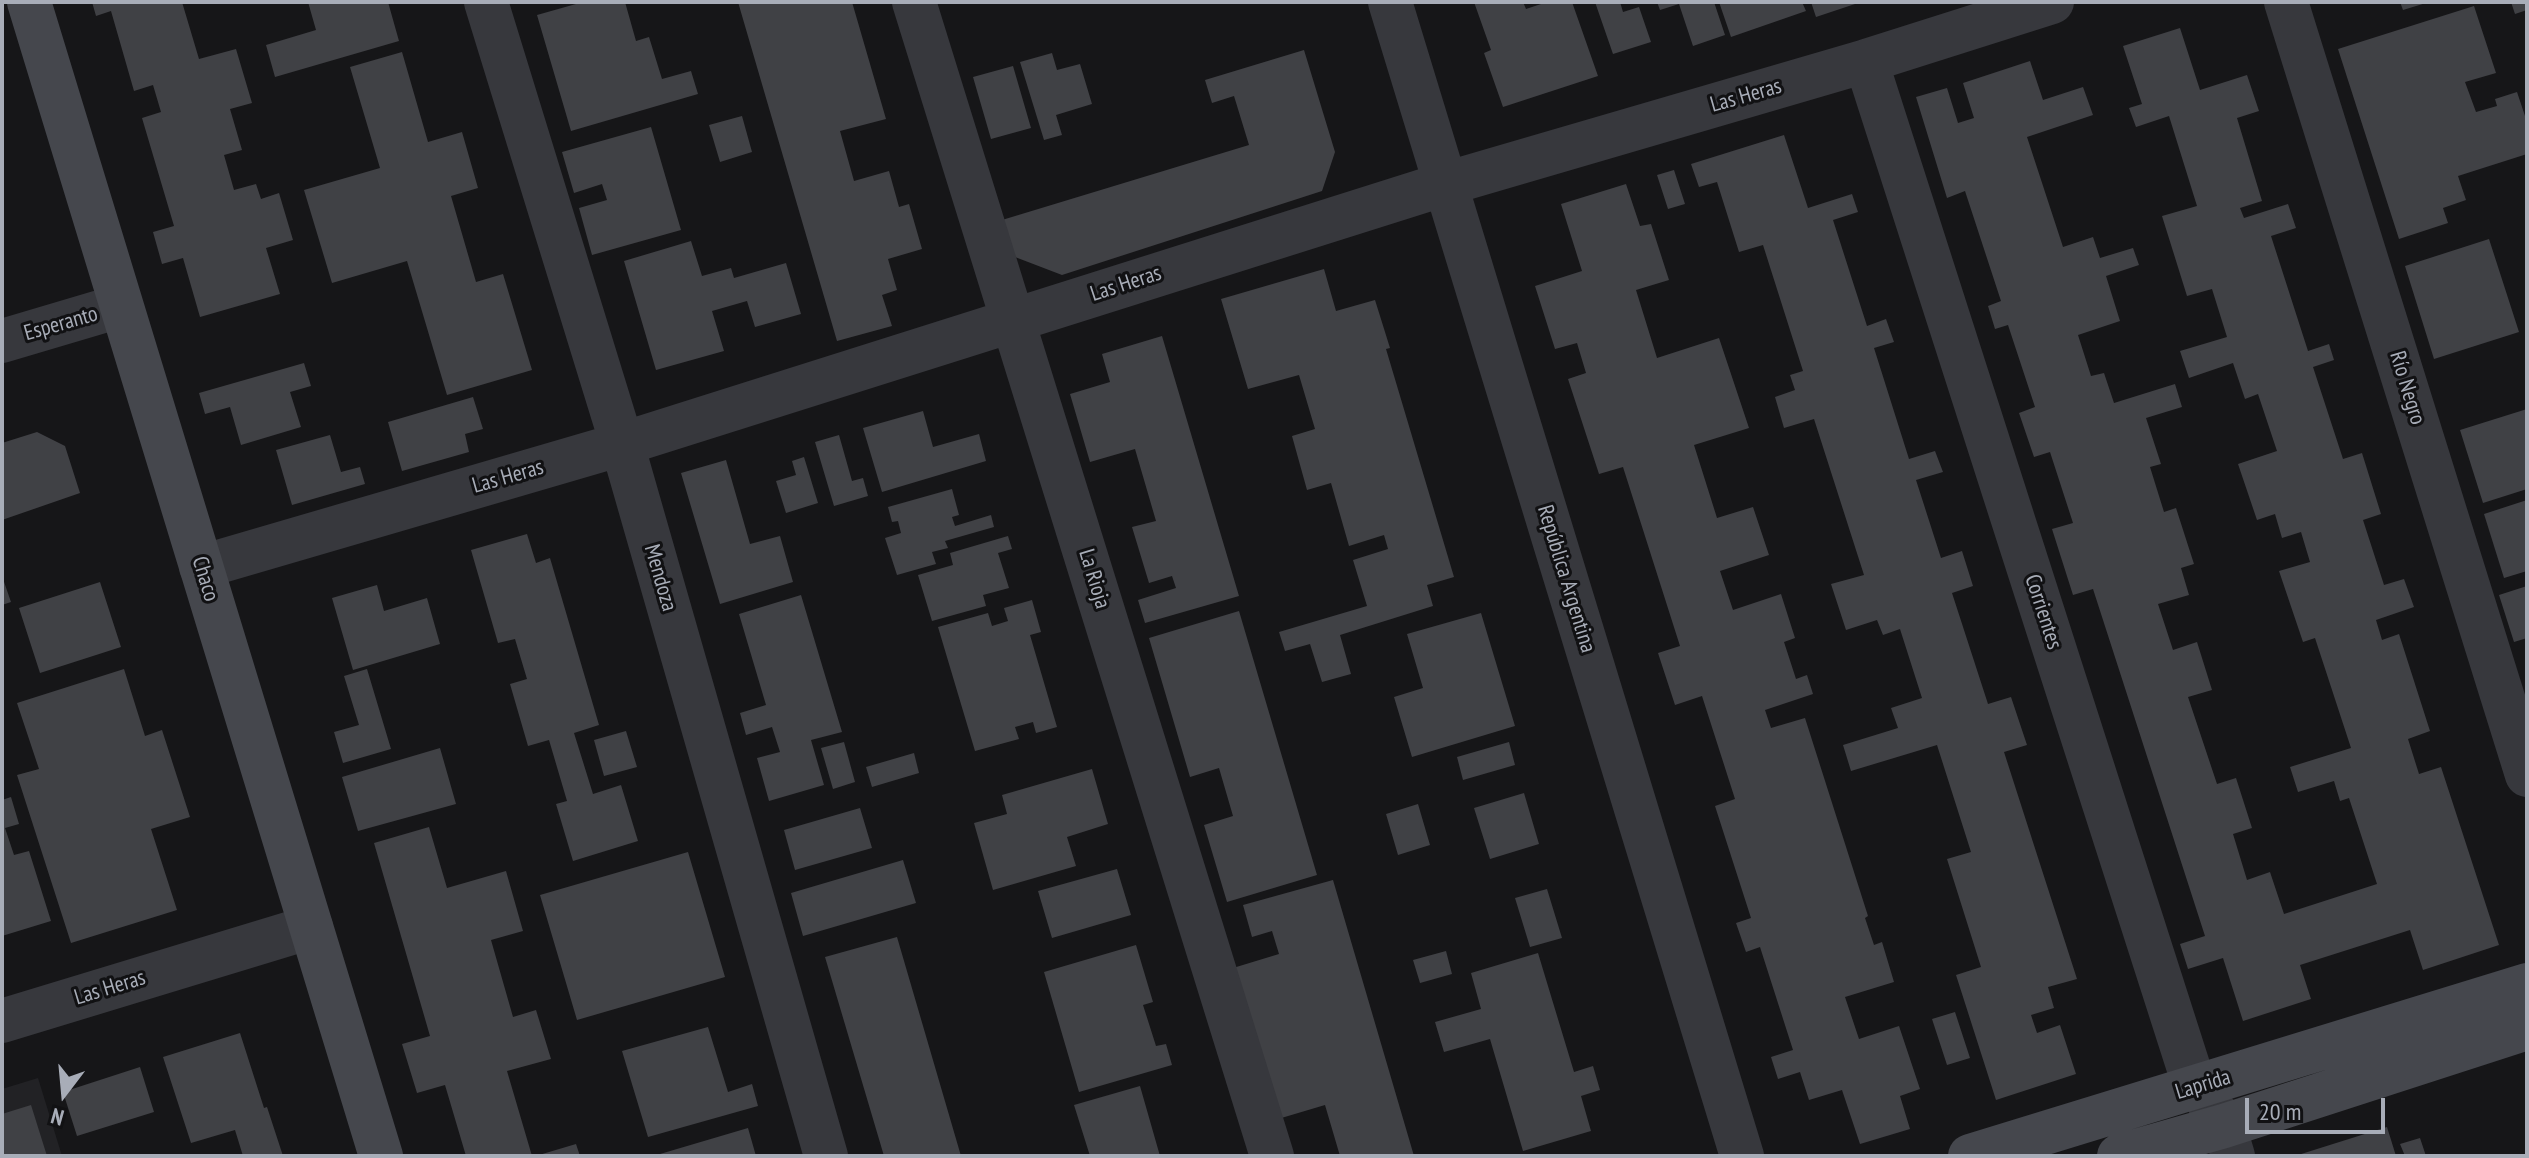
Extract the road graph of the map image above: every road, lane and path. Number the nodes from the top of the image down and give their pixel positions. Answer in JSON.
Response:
{"nodes":[{"id":1,"x":29,"y":2,"type":"edge"},
{"id":2,"x":486,"y":2,"type":"edge"},
{"id":3,"x":914,"y":2,"type":"edge"},
{"id":4,"x":1390,"y":2,"type":"edge"},
{"id":5,"x":2052,"y":2,"type":"edge"},
{"id":6,"x":2286,"y":2,"type":"edge"},
{"id":7,"x":1866,"y":61,"type":"junction"},
{"id":8,"x":1445,"y":184,"type":"junction"},
{"id":9,"x":120,"y":306,"type":"junction"},
{"id":10,"x":1014,"y":320,"type":"junction"},
{"id":11,"x":2,"y":341,"type":"edge"},
{"id":12,"x":622,"y":444,"type":"junction"},
{"id":13,"x":201,"y":567,"type":"junction"},
{"id":14,"x":2527,"y":775,"type":"edge"},
{"id":15,"x":311,"y":927,"type":"junction"},
{"id":16,"x":2527,"y":985,"type":"edge"},
{"id":17,"x":2,"y":1021,"type":"edge"},
{"id":18,"x":2527,"y":1028,"type":"edge"},
{"id":19,"x":2198,"y":1086,"type":"junction"},
{"id":20,"x":2228,"y":1141,"type":"edge"},
{"id":21,"x":381,"y":1156,"type":"edge"},
{"id":22,"x":826,"y":1156,"type":"edge"},
{"id":23,"x":1272,"y":1156,"type":"edge"},
{"id":24,"x":1742,"y":1156,"type":"edge"},
{"id":25,"x":1970,"y":1156,"type":"edge"},
{"id":26,"x":2119,"y":1156,"type":"edge"}],
"edges":[{"from":1,"to":9,"type":"main road","name":"Chaco"},
{"from":2,"to":12,"type":"street","name":"Mendoza"},
{"from":3,"to":10,"type":"street","name":"La Rioja"},
{"from":4,"to":8,"type":"street","name":"República Argentina"},
{"from":5,"to":7,"type":"street","name":"Las Heras"},
{"from":6,"to":14,"type":"street","name":"Río Negro"},
{"from":7,"to":8,"type":"street","name":"Las Heras"},
{"from":7,"to":19,"type":"street","name":"Corrientes"},
{"from":8,"to":10,"type":"street","name":"Las Heras"},
{"from":8,"to":24,"type":"street","name":"República Argentina"},
{"from":9,"to":11,"type":"street","name":"Esperanto"},
{"from":9,"to":13,"type":"main road","name":"Chaco"},
{"from":10,"to":12,"type":"street","name":"Las Heras"},
{"from":10,"to":23,"type":"street","name":"La Rioja"},
{"from":12,"to":13,"type":"street","name":"Las Heras"},
{"from":12,"to":22,"type":"street","name":"Mendoza"},
{"from":13,"to":15,"type":"main road","name":"Chaco"},
{"from":15,"to":17,"type":"street","name":"Las Heras"},
{"from":15,"to":21,"type":"main road","name":"Chaco"},
{"from":16,"to":19,"type":"main road","name":"Laprida"},
{"from":18,"to":20,"type":"main road","name":"Laprida"},
{"from":19,"to":20,"type":"street","name":"Corrientes"},
{"from":19,"to":25,"type":"main road","name":"Laprida"},
{"from":20,"to":26,"type":"main road","name":"Laprida"}]}
